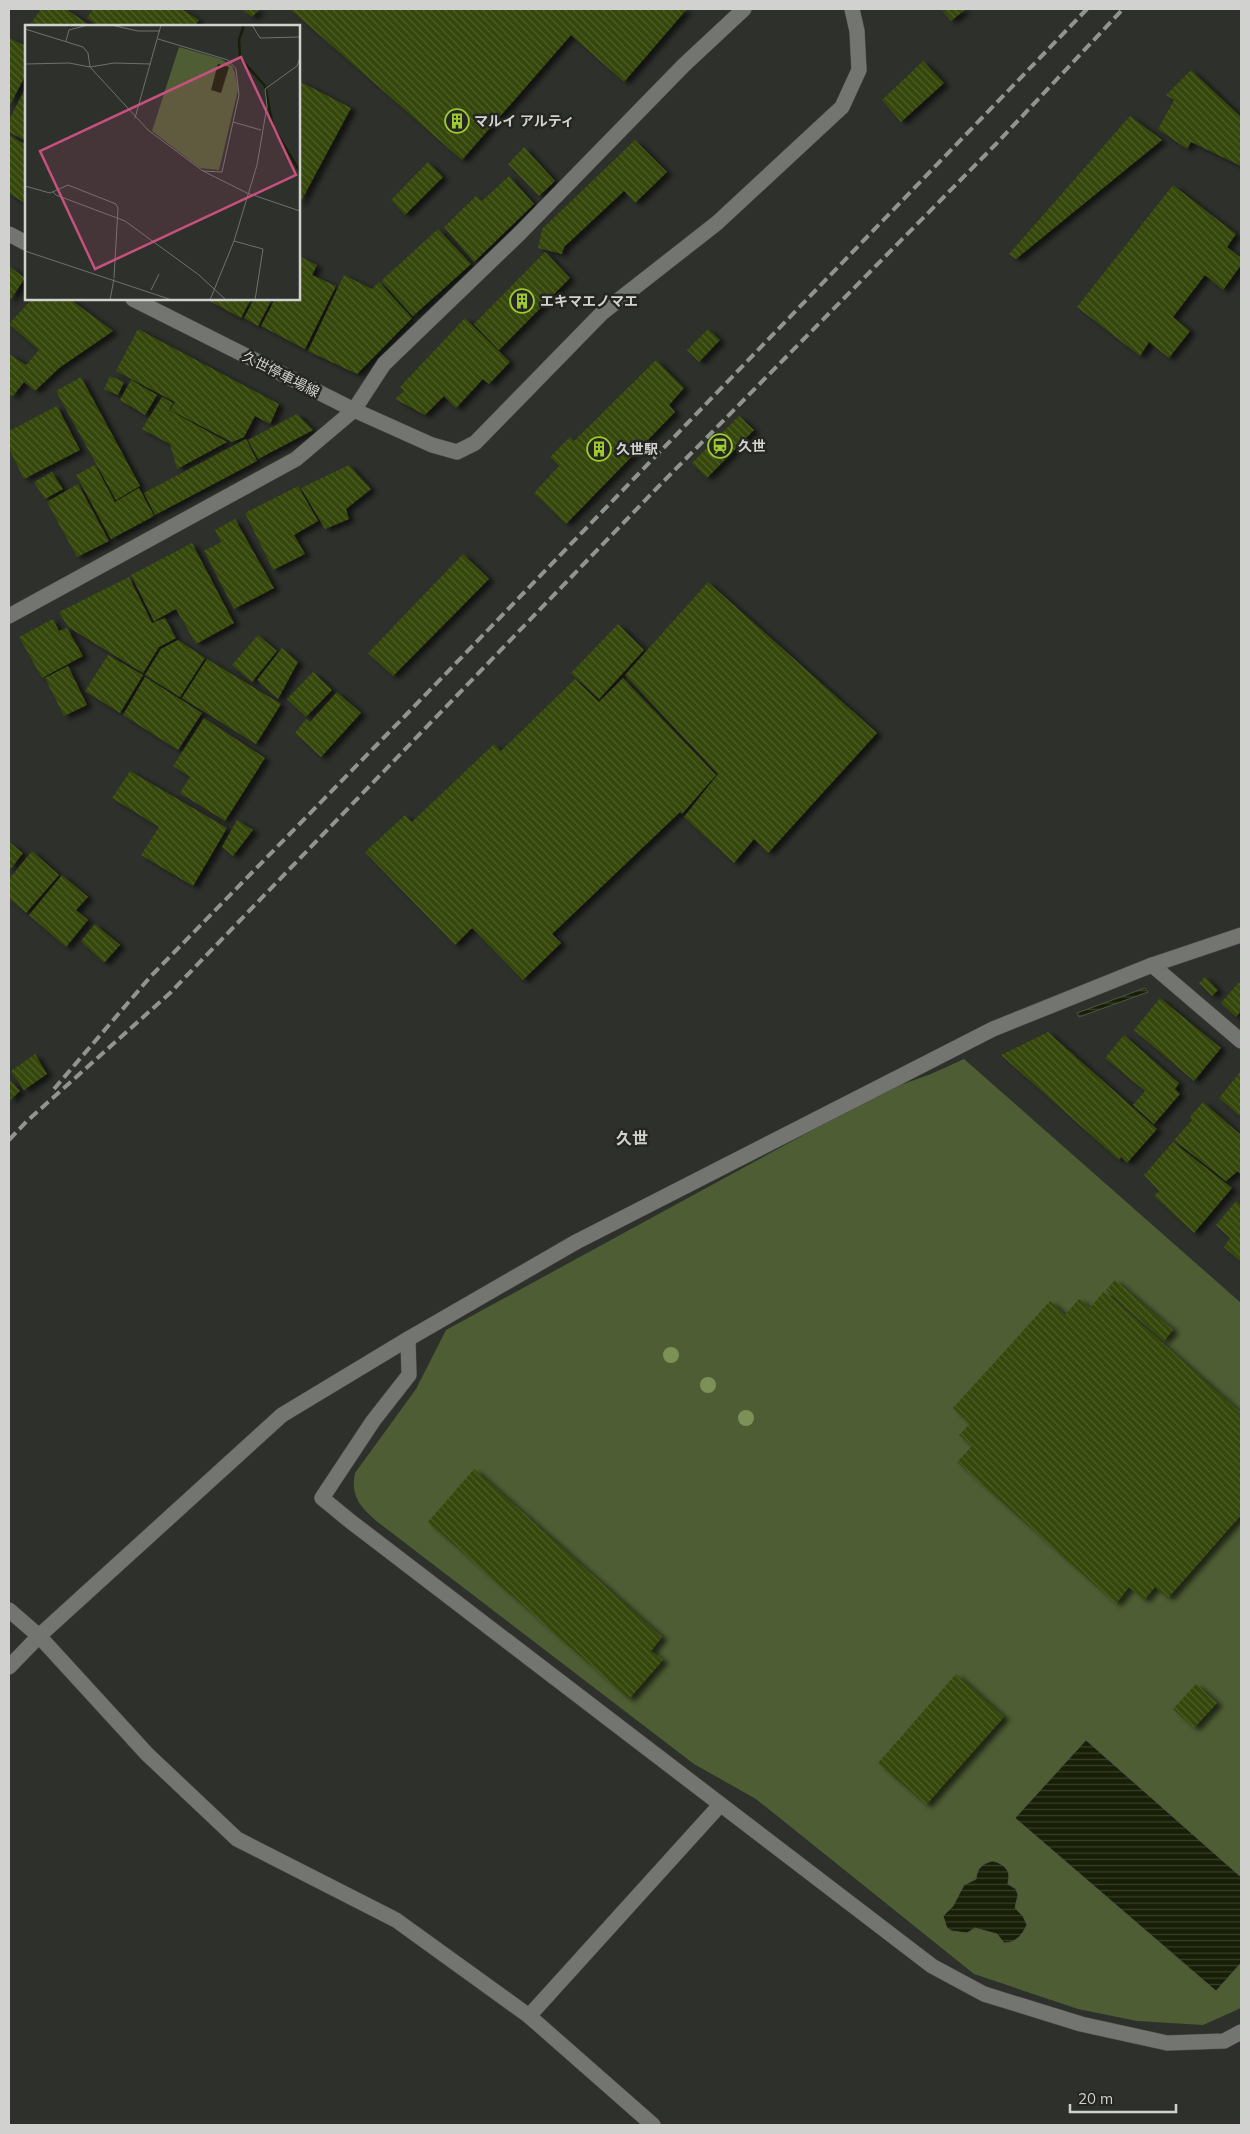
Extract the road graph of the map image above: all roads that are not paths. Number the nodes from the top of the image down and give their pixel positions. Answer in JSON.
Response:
{"nodes":[{"id":1,"x":744,"y":9,"type":"edge"},
{"id":2,"x":852,"y":9,"type":"edge"},
{"id":3,"x":9,"y":234,"type":"edge"},
{"id":4,"x":25,"y":242,"type":"edge"},
{"id":5,"x":135,"y":300,"type":"edge"},
{"id":6,"x":354,"y":410,"type":"junction"},
{"id":7,"x":9,"y":616,"type":"edge"},
{"id":8,"x":1241,"y":936,"type":"edge"},
{"id":9,"x":1152,"y":965,"type":"junction"},
{"id":10,"x":1241,"y":1041,"type":"edge"},
{"id":11,"x":408,"y":1339,"type":"junction"},
{"id":12,"x":9,"y":1610,"type":"edge"},
{"id":13,"x":39,"y":1636,"type":"junction"},
{"id":14,"x":9,"y":1667,"type":"edge"},
{"id":15,"x":720,"y":1805,"type":"junction"},
{"id":16,"x":529,"y":2016,"type":"junction"},
{"id":17,"x":1241,"y":2032,"type":"edge"},
{"id":18,"x":653,"y":2125,"type":"edge"}],
"edges":[{"from":1,"to":6,"type":"street"},
{"from":2,"to":6,"type":"street","name":"久世停車場線"},
{"from":3,"to":4,"type":"street"},
{"from":5,"to":6,"type":"street","name":"久世停車場線"},
{"from":6,"to":7,"type":"street"},
{"from":8,"to":9,"type":"street"},
{"from":9,"to":10,"type":"street"},
{"from":9,"to":11,"type":"street"},
{"from":11,"to":13,"type":"street"},
{"from":11,"to":15,"type":"street"},
{"from":12,"to":13,"type":"street"},
{"from":13,"to":14,"type":"street"},
{"from":13,"to":16,"type":"street"},
{"from":15,"to":16,"type":"street"},
{"from":15,"to":17,"type":"street"},
{"from":16,"to":18,"type":"street"}]}
